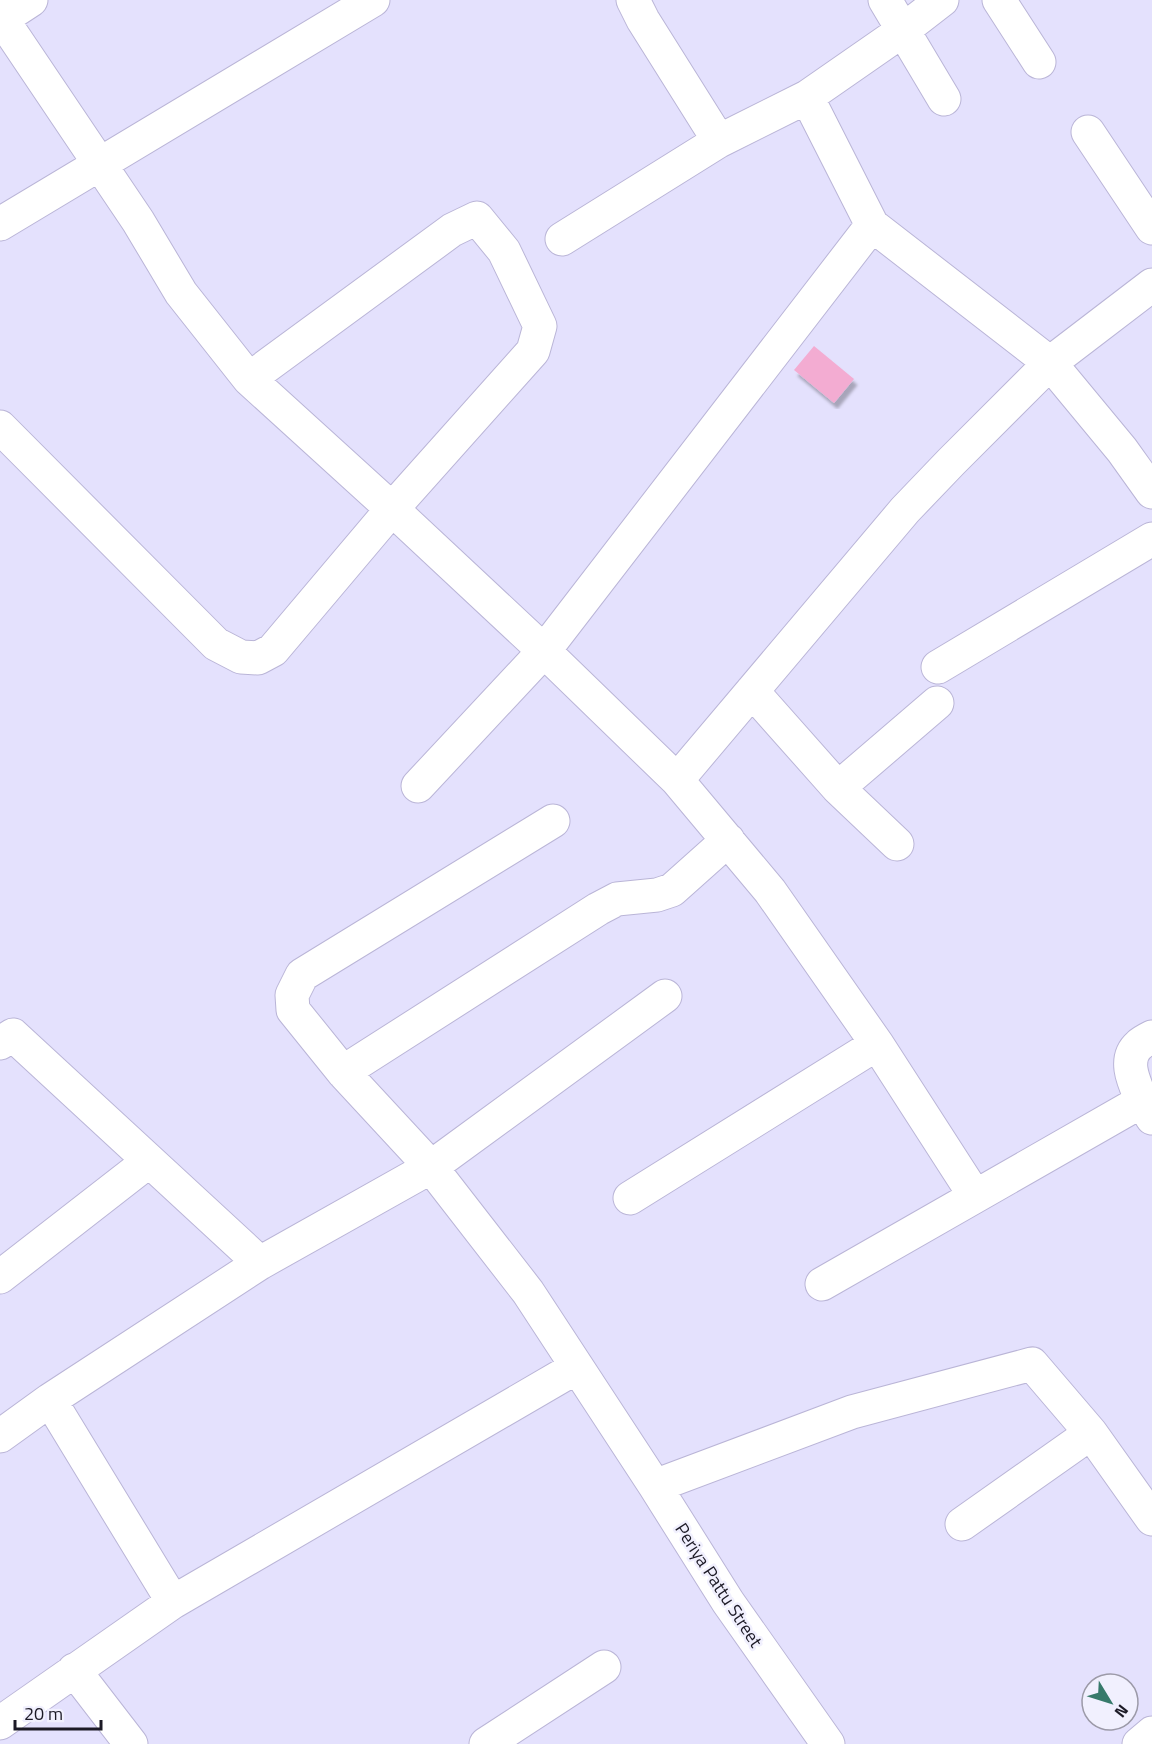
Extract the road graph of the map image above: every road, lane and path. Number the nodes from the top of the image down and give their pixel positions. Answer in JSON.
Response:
{"nodes":[{"id":1,"x":31,"y":0,"type":"edge"},
{"id":2,"x":373,"y":0,"type":"edge"},
{"id":3,"x":633,"y":0,"type":"edge"},
{"id":4,"x":885,"y":0,"type":"edge"},
{"id":5,"x":942,"y":0,"type":"edge"},
{"id":6,"x":999,"y":0,"type":"edge"},
{"id":7,"x":1,"y":17,"type":"edge"},
{"id":8,"x":902,"y":31,"type":"junction"},
{"id":9,"x":1039,"y":62,"type":"dead end"},
{"id":10,"x":807,"y":97,"type":"junction"},
{"id":11,"x":944,"y":99,"type":"dead end"},
{"id":12,"x":1088,"y":132,"type":"dead end"},
{"id":13,"x":719,"y":141,"type":"junction"},
{"id":14,"x":99,"y":164,"type":"junction"},
{"id":15,"x":0,"y":224,"type":"edge"},
{"id":16,"x":872,"y":225,"type":"junction"},
{"id":17,"x":1152,"y":228,"type":"edge"},
{"id":18,"x":562,"y":239,"type":"dead end"},
{"id":19,"x":1152,"y":285,"type":"edge"},
{"id":20,"x":1050,"y":363,"type":"junction"},
{"id":21,"x":249,"y":379,"type":"junction"},
{"id":22,"x":0,"y":427,"type":"edge"},
{"id":23,"x":1152,"y":492,"type":"edge"},
{"id":24,"x":392,"y":508,"type":"junction"},
{"id":25,"x":1152,"y":539,"type":"edge"},
{"id":26,"x":544,"y":651,"type":"junction"},
{"id":27,"x":938,"y":667,"type":"dead end"},
{"id":28,"x":752,"y":691,"type":"junction"},
{"id":29,"x":937,"y":703,"type":"dead end"},
{"id":30,"x":677,"y":780,"type":"junction"},
{"id":31,"x":418,"y":786,"type":"dead end"},
{"id":32,"x":838,"y":788,"type":"junction"},
{"id":33,"x":553,"y":821,"type":"dead end"},
{"id":34,"x":728,"y":840,"type":"junction"},
{"id":35,"x":897,"y":844,"type":"dead end"},
{"id":36,"x":665,"y":996,"type":"dead end"},
{"id":37,"x":1152,"y":1037,"type":"edge"},
{"id":38,"x":0,"y":1043,"type":"edge"},
{"id":39,"x":877,"y":1044,"type":"junction"},
{"id":40,"x":343,"y":1072,"type":"junction"},
{"id":41,"x":1147,"y":1109,"type":"edge"},
{"id":42,"x":149,"y":1161,"type":"junction"},
{"id":43,"x":431,"y":1167,"type":"junction"},
{"id":44,"x":975,"y":1196,"type":"junction"},
{"id":45,"x":630,"y":1198,"type":"dead end"},
{"id":46,"x":260,"y":1263,"type":"junction"},
{"id":47,"x":0,"y":1277,"type":"edge"},
{"id":48,"x":822,"y":1284,"type":"dead end"},
{"id":49,"x":576,"y":1367,"type":"junction"},
{"id":50,"x":50,"y":1400,"type":"junction"},
{"id":51,"x":1091,"y":1433,"type":"junction"},
{"id":52,"x":0,"y":1436,"type":"edge"},
{"id":53,"x":1141,"y":1483,"type":"edge"},
{"id":54,"x":655,"y":1486,"type":"junction"},
{"id":55,"x":1152,"y":1519,"type":"edge"},
{"id":56,"x":962,"y":1524,"type":"dead end"},
{"id":57,"x":173,"y":1602,"type":"junction"},
{"id":58,"x":604,"y":1667,"type":"dead end"},
{"id":59,"x":74,"y":1670,"type":"junction"},
{"id":60,"x":0,"y":1723,"type":"edge"},
{"id":61,"x":1152,"y":1733,"type":"edge"},
{"id":62,"x":131,"y":1744,"type":"edge"},
{"id":63,"x":486,"y":1744,"type":"edge"},
{"id":64,"x":828,"y":1744,"type":"edge"},
{"id":65,"x":1139,"y":1744,"type":"edge"}],
"edges":[{"from":1,"to":7,"type":"street"},
{"from":2,"to":14,"type":"street"},
{"from":3,"to":13,"type":"street"},
{"from":4,"to":8,"type":"street"},
{"from":5,"to":8,"type":"street"},
{"from":6,"to":9,"type":"street"},
{"from":7,"to":14,"type":"street"},
{"from":8,"to":10,"type":"street"},
{"from":8,"to":11,"type":"street"},
{"from":10,"to":13,"type":"street"},
{"from":10,"to":16,"type":"street"},
{"from":12,"to":17,"type":"street"},
{"from":13,"to":18,"type":"street"},
{"from":14,"to":15,"type":"street"},
{"from":14,"to":21,"type":"street"},
{"from":16,"to":20,"type":"street"},
{"from":16,"to":26,"type":"street"},
{"from":19,"to":20,"type":"street"},
{"from":20,"to":23,"type":"street"},
{"from":20,"to":28,"type":"street"},
{"from":21,"to":24,"type":"street"},
{"from":21,"to":24,"type":"street"},
{"from":22,"to":24,"type":"street"},
{"from":24,"to":26,"type":"street"},
{"from":25,"to":27,"type":"street"},
{"from":26,"to":30,"type":"street"},
{"from":26,"to":31,"type":"street"},
{"from":28,"to":30,"type":"street"},
{"from":28,"to":32,"type":"street"},
{"from":29,"to":32,"type":"street"},
{"from":30,"to":34,"type":"street"},
{"from":32,"to":35,"type":"street"},
{"from":33,"to":40,"type":"street","name":"Periya Pattu Street"},
{"from":34,"to":39,"type":"street"},
{"from":34,"to":40,"type":"street"},
{"from":36,"to":43,"type":"street"},
{"from":37,"to":41,"type":"street"},
{"from":38,"to":42,"type":"street"},
{"from":39,"to":44,"type":"street"},
{"from":39,"to":45,"type":"street"},
{"from":40,"to":43,"type":"street","name":"Periya Pattu Street"},
{"from":41,"to":44,"type":"street"},
{"from":42,"to":46,"type":"street"},
{"from":42,"to":47,"type":"street"},
{"from":43,"to":46,"type":"street"},
{"from":43,"to":49,"type":"street","name":"Periya Pattu Street"},
{"from":44,"to":48,"type":"street"},
{"from":46,"to":50,"type":"street"},
{"from":49,"to":54,"type":"street","name":"Periya Pattu Street"},
{"from":49,"to":57,"type":"street"},
{"from":50,"to":52,"type":"street"},
{"from":50,"to":57,"type":"street"},
{"from":51,"to":53,"type":"street"},
{"from":51,"to":54,"type":"street"},
{"from":51,"to":56,"type":"street"},
{"from":53,"to":55,"type":"street"},
{"from":54,"to":64,"type":"street","name":"Periya Pattu Street"},
{"from":57,"to":59,"type":"street"},
{"from":58,"to":63,"type":"street"},
{"from":59,"to":60,"type":"street"},
{"from":59,"to":62,"type":"street"},
{"from":61,"to":65,"type":"street"}]}
